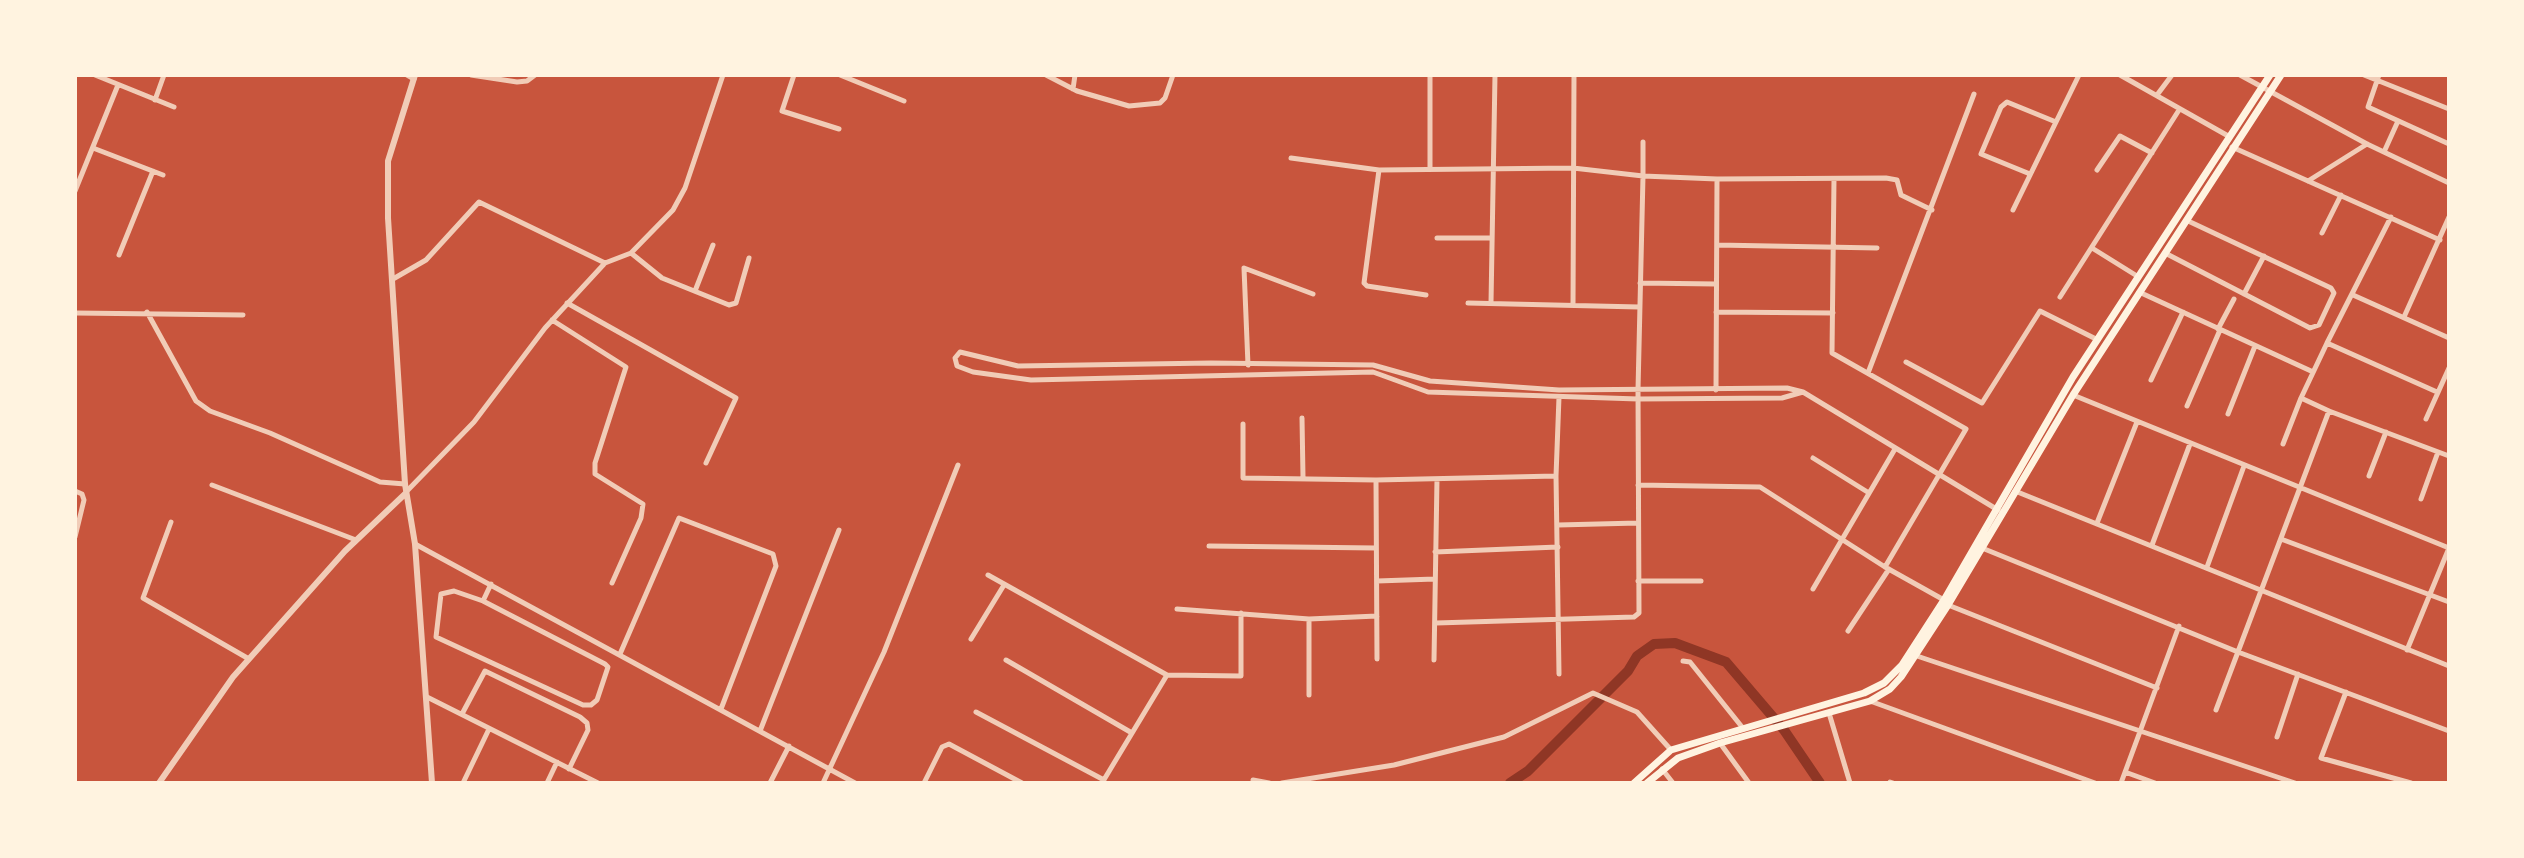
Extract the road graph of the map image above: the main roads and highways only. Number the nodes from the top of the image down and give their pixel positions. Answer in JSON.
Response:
{"nodes":[{"id":1,"x":2270,"y":75,"type":"edge"},
{"id":2,"x":2281,"y":75,"type":"edge"},
{"id":3,"x":1999,"y":511,"type":"junction"},
{"id":4,"x":1946,"y":602,"type":"junction"},
{"id":5,"x":1810,"y":708,"type":"junction"},
{"id":6,"x":1814,"y":718,"type":"junction"},
{"id":7,"x":1745,"y":726,"type":"junction"},
{"id":8,"x":1752,"y":735,"type":"junction"},
{"id":9,"x":1634,"y":783,"type":"edge"},
{"id":10,"x":1647,"y":783,"type":"edge"}],
"edges":[{"from":1,"to":3,"type":"main road"},
{"from":2,"to":3,"type":"main road"},
{"from":3,"to":4,"type":"main road"},
{"from":3,"to":4,"type":"main road"},
{"from":4,"to":5,"type":"main road"},
{"from":4,"to":6,"type":"main road"},
{"from":5,"to":6,"type":"main road"},
{"from":5,"to":7,"type":"main road"},
{"from":6,"to":8,"type":"main road"},
{"from":7,"to":8,"type":"main road"},
{"from":7,"to":9,"type":"main road"},
{"from":8,"to":10,"type":"main road"}]}
